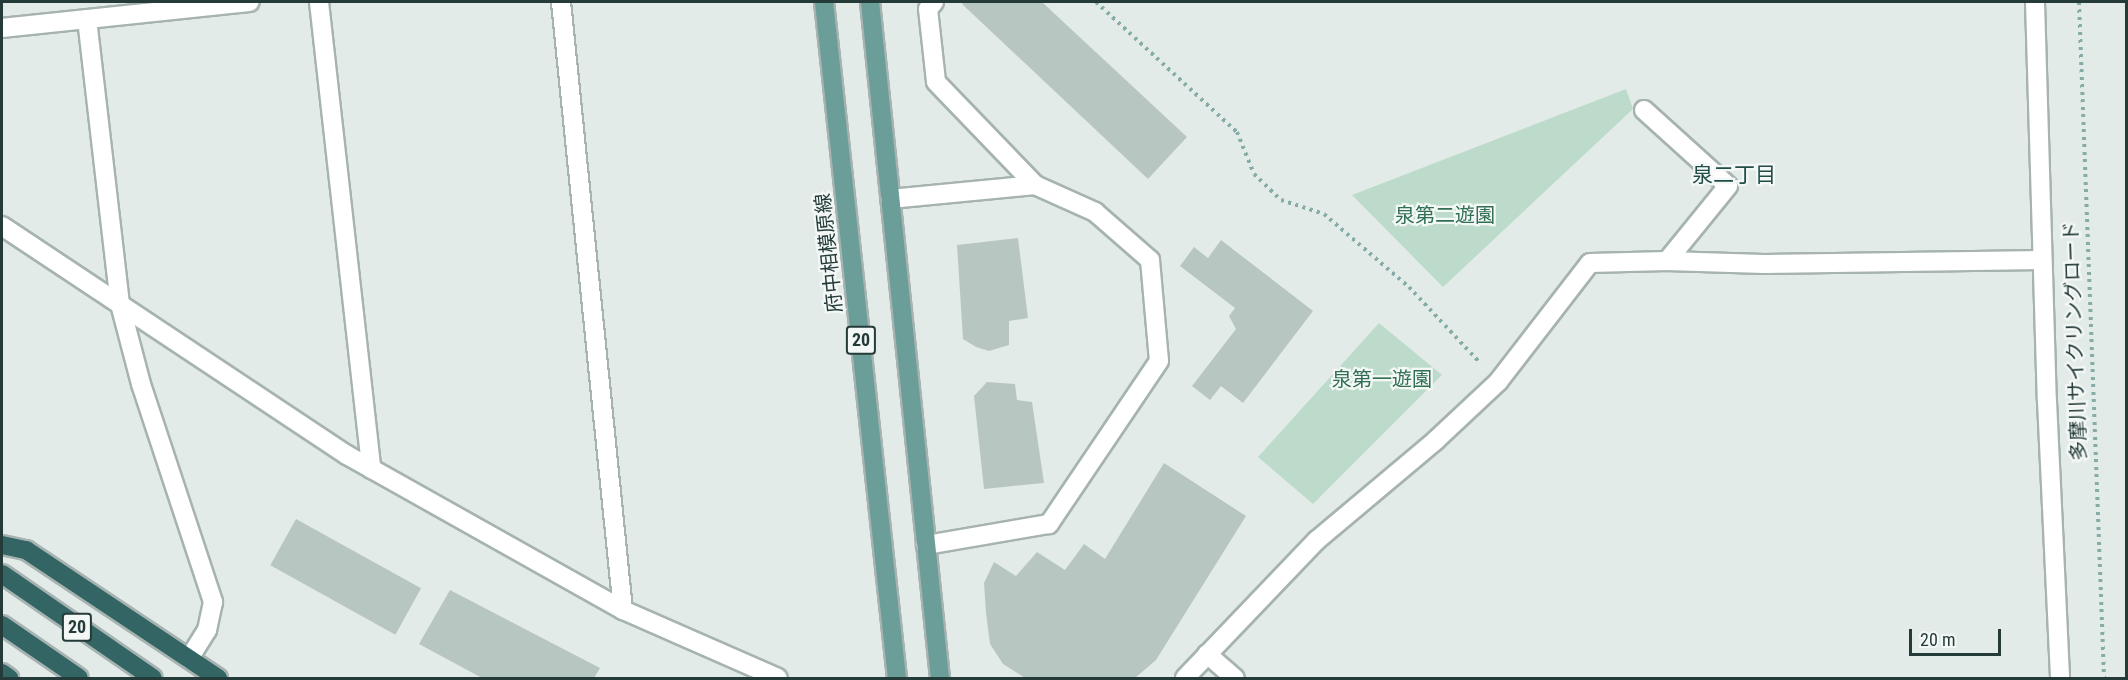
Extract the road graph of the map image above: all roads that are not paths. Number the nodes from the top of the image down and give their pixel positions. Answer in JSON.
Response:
{"nodes":[{"id":1,"x":250,"y":2,"type":"edge"},
{"id":2,"x":319,"y":2,"type":"edge"},
{"id":3,"x":561,"y":2,"type":"edge"},
{"id":4,"x":824,"y":2,"type":"edge"},
{"id":5,"x":870,"y":2,"type":"edge"},
{"id":6,"x":934,"y":2,"type":"edge"},
{"id":7,"x":2036,"y":2,"type":"edge"},
{"id":8,"x":87,"y":19,"type":"junction"},
{"id":9,"x":2,"y":28,"type":"edge"},
{"id":10,"x":1644,"y":110,"type":"dead end"},
{"id":11,"x":1035,"y":185,"type":"junction"},
{"id":12,"x":890,"y":199,"type":"junction"},
{"id":13,"x":2,"y":226,"type":"edge"},
{"id":14,"x":2042,"y":260,"type":"junction"},
{"id":15,"x":1667,"y":261,"type":"junction"},
{"id":16,"x":120,"y":304,"type":"junction"},
{"id":17,"x":371,"y":469,"type":"junction"},
{"id":18,"x":2,"y":545,"type":"edge"},
{"id":19,"x":926,"y":545,"type":"junction"},
{"id":20,"x":2,"y":574,"type":"edge"},
{"id":21,"x":623,"y":610,"type":"junction"},
{"id":22,"x":2,"y":624,"type":"edge"},
{"id":23,"x":1207,"y":654,"type":"junction"},
{"id":24,"x":189,"y":659,"type":"junction"},
{"id":25,"x":2,"y":673,"type":"edge"},
{"id":26,"x":9,"y":678,"type":"edge"},
{"id":27,"x":79,"y":678,"type":"edge"},
{"id":28,"x":153,"y":678,"type":"edge"},
{"id":29,"x":218,"y":678,"type":"edge"},
{"id":30,"x":778,"y":678,"type":"edge"},
{"id":31,"x":897,"y":678,"type":"edge"},
{"id":32,"x":940,"y":678,"type":"edge"},
{"id":33,"x":1185,"y":678,"type":"edge"},
{"id":34,"x":1235,"y":678,"type":"edge"},
{"id":35,"x":2060,"y":678,"type":"edge"}],
"edges":[{"from":1,"to":8,"type":"street"},
{"from":2,"to":17,"type":"street"},
{"from":3,"to":21,"type":"street"},
{"from":4,"to":31,"type":"main road","name":"府中相模原線","number":"20"},
{"from":5,"to":12,"type":"main road","number":"20"},
{"from":6,"to":11,"type":"street"},
{"from":7,"to":14,"type":"street"},
{"from":8,"to":9,"type":"street"},
{"from":8,"to":16,"type":"street"},
{"from":10,"to":15,"type":"street"},
{"from":11,"to":12,"type":"street"},
{"from":11,"to":19,"type":"street"},
{"from":12,"to":19,"type":"main road","number":"20"},
{"from":13,"to":16,"type":"street"},
{"from":14,"to":15,"type":"street"},
{"from":14,"to":35,"type":"street"},
{"from":15,"to":23,"type":"street"},
{"from":16,"to":17,"type":"street"},
{"from":16,"to":24,"type":"street"},
{"from":17,"to":21,"type":"street"},
{"from":18,"to":24,"type":"highway"},
{"from":19,"to":32,"type":"main road","number":"20"},
{"from":20,"to":28,"type":"highway","number":"20"},
{"from":21,"to":30,"type":"street"},
{"from":22,"to":27,"type":"highway","number":"20"},
{"from":23,"to":33,"type":"street"},
{"from":23,"to":34,"type":"street"},
{"from":24,"to":29,"type":"highway"},
{"from":25,"to":26,"type":"highway"}]}
